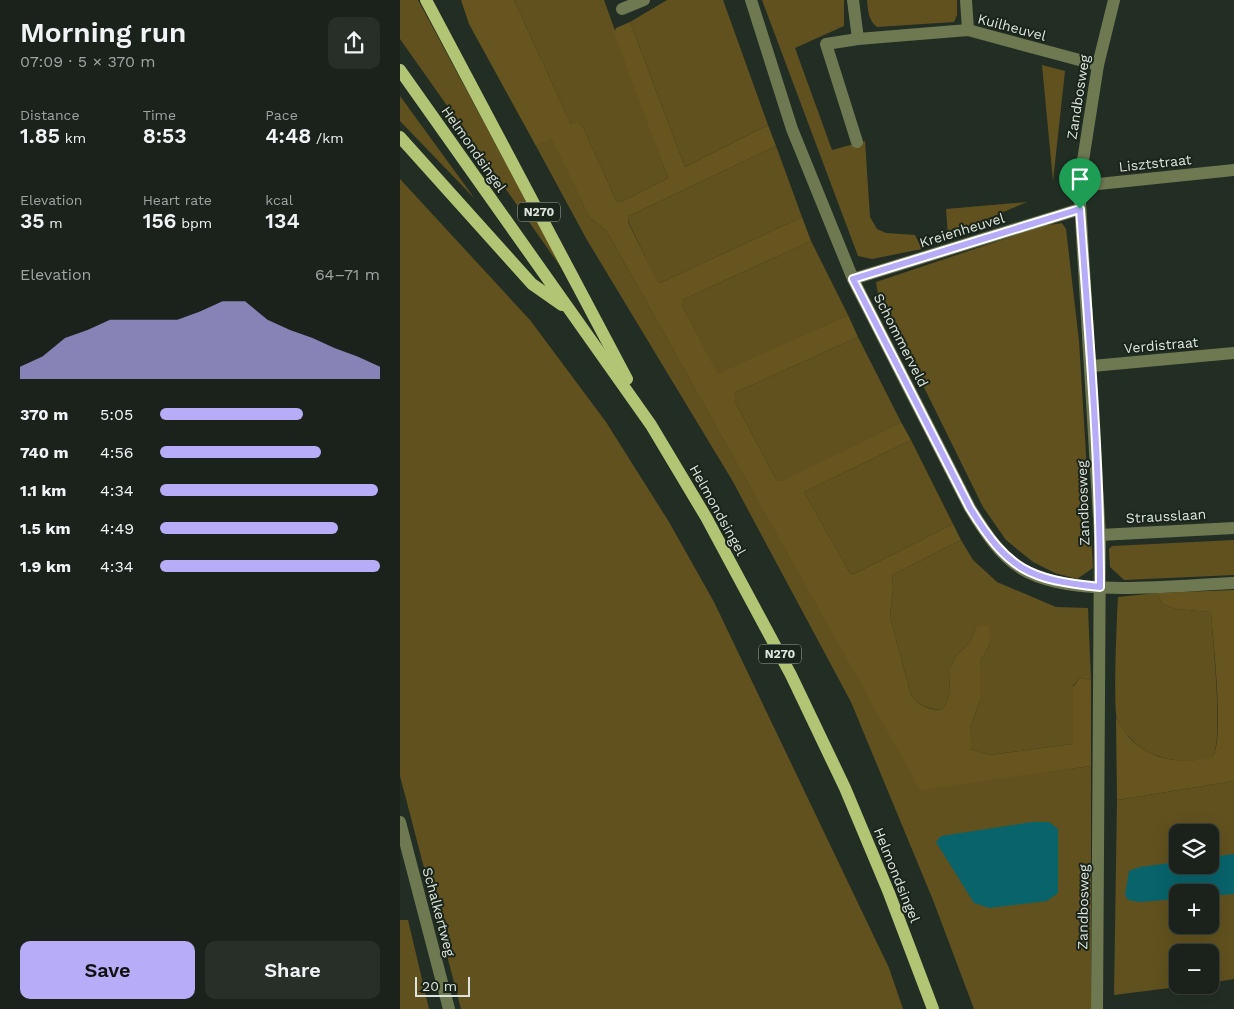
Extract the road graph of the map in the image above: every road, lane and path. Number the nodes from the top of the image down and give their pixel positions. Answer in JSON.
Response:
{"nodes":[{"id":1,"x":426,"y":0,"type":"edge"},
{"id":2,"x":644,"y":0,"type":"edge"},
{"id":3,"x":751,"y":0,"type":"edge"},
{"id":4,"x":853,"y":0,"type":"edge"},
{"id":5,"x":966,"y":0,"type":"edge"},
{"id":6,"x":1114,"y":0,"type":"edge"},
{"id":7,"x":622,"y":9,"type":"dead end"},
{"id":8,"x":968,"y":30,"type":"junction"},
{"id":9,"x":858,"y":40,"type":"junction"},
{"id":10,"x":1098,"y":65,"type":"junction"},
{"id":11,"x":400,"y":70,"type":"edge"},
{"id":12,"x":400,"y":136,"type":"edge"},
{"id":13,"x":857,"y":142,"type":"dead end"},
{"id":14,"x":1234,"y":170,"type":"edge"},
{"id":15,"x":1080,"y":186,"type":"junction"},
{"id":16,"x":1080,"y":209,"type":"junction"},
{"id":17,"x":853,"y":279,"type":"junction"},
{"id":18,"x":571,"y":311,"type":"junction"},
{"id":19,"x":1234,"y":353,"type":"edge"},
{"id":20,"x":1092,"y":366,"type":"junction"},
{"id":21,"x":651,"y":425,"type":"junction"},
{"id":22,"x":1234,"y":528,"type":"edge"},
{"id":23,"x":1100,"y":535,"type":"junction"},
{"id":24,"x":1234,"y":582,"type":"edge"},
{"id":25,"x":1100,"y":587,"type":"junction"},
{"id":26,"x":400,"y":822,"type":"edge"},
{"id":27,"x":449,"y":1009,"type":"edge"},
{"id":28,"x":933,"y":1009,"type":"edge"},
{"id":29,"x":1097,"y":1009,"type":"edge"}],
"edges":[{"from":1,"to":21,"type":"main road","number":"N270"},
{"from":2,"to":7,"type":"street"},
{"from":3,"to":17,"type":"street","name":"Schommerveld"},
{"from":4,"to":9,"type":"street"},
{"from":5,"to":8,"type":"street"},
{"from":6,"to":10,"type":"street","name":"Zandbosweg"},
{"from":8,"to":9,"type":"street","name":"Kuilheuvel"},
{"from":8,"to":10,"type":"street","name":"Kuilheuvel"},
{"from":9,"to":13,"type":"street"},
{"from":10,"to":15,"type":"street","name":"Zandbosweg"},
{"from":11,"to":18,"type":"main road","name":"Helmondsingel","number":"N270"},
{"from":12,"to":18,"type":"main road","number":"N270"},
{"from":14,"to":15,"type":"street","name":"Lisztstraat"},
{"from":15,"to":16,"type":"street","name":"Zandbosweg"},
{"from":16,"to":17,"type":"street","name":"Kreienheuvel"},
{"from":16,"to":20,"type":"street","name":"Zandbosweg"},
{"from":17,"to":25,"type":"street","name":"Schommerveld"},
{"from":18,"to":21,"type":"main road","name":"Helmondsingel","number":"N270"},
{"from":19,"to":20,"type":"street","name":"Verdistraat"},
{"from":20,"to":23,"type":"street","name":"Zandbosweg"},
{"from":21,"to":28,"type":"main road","name":"Helmondsingel","number":"N270"},
{"from":22,"to":23,"type":"street","name":"Strausslaan"},
{"from":23,"to":25,"type":"street","name":"Zandbosweg"},
{"from":24,"to":25,"type":"street"},
{"from":25,"to":29,"type":"street","name":"Zandbosweg"},
{"from":26,"to":27,"type":"street","name":"Schalkertweg"}]}
